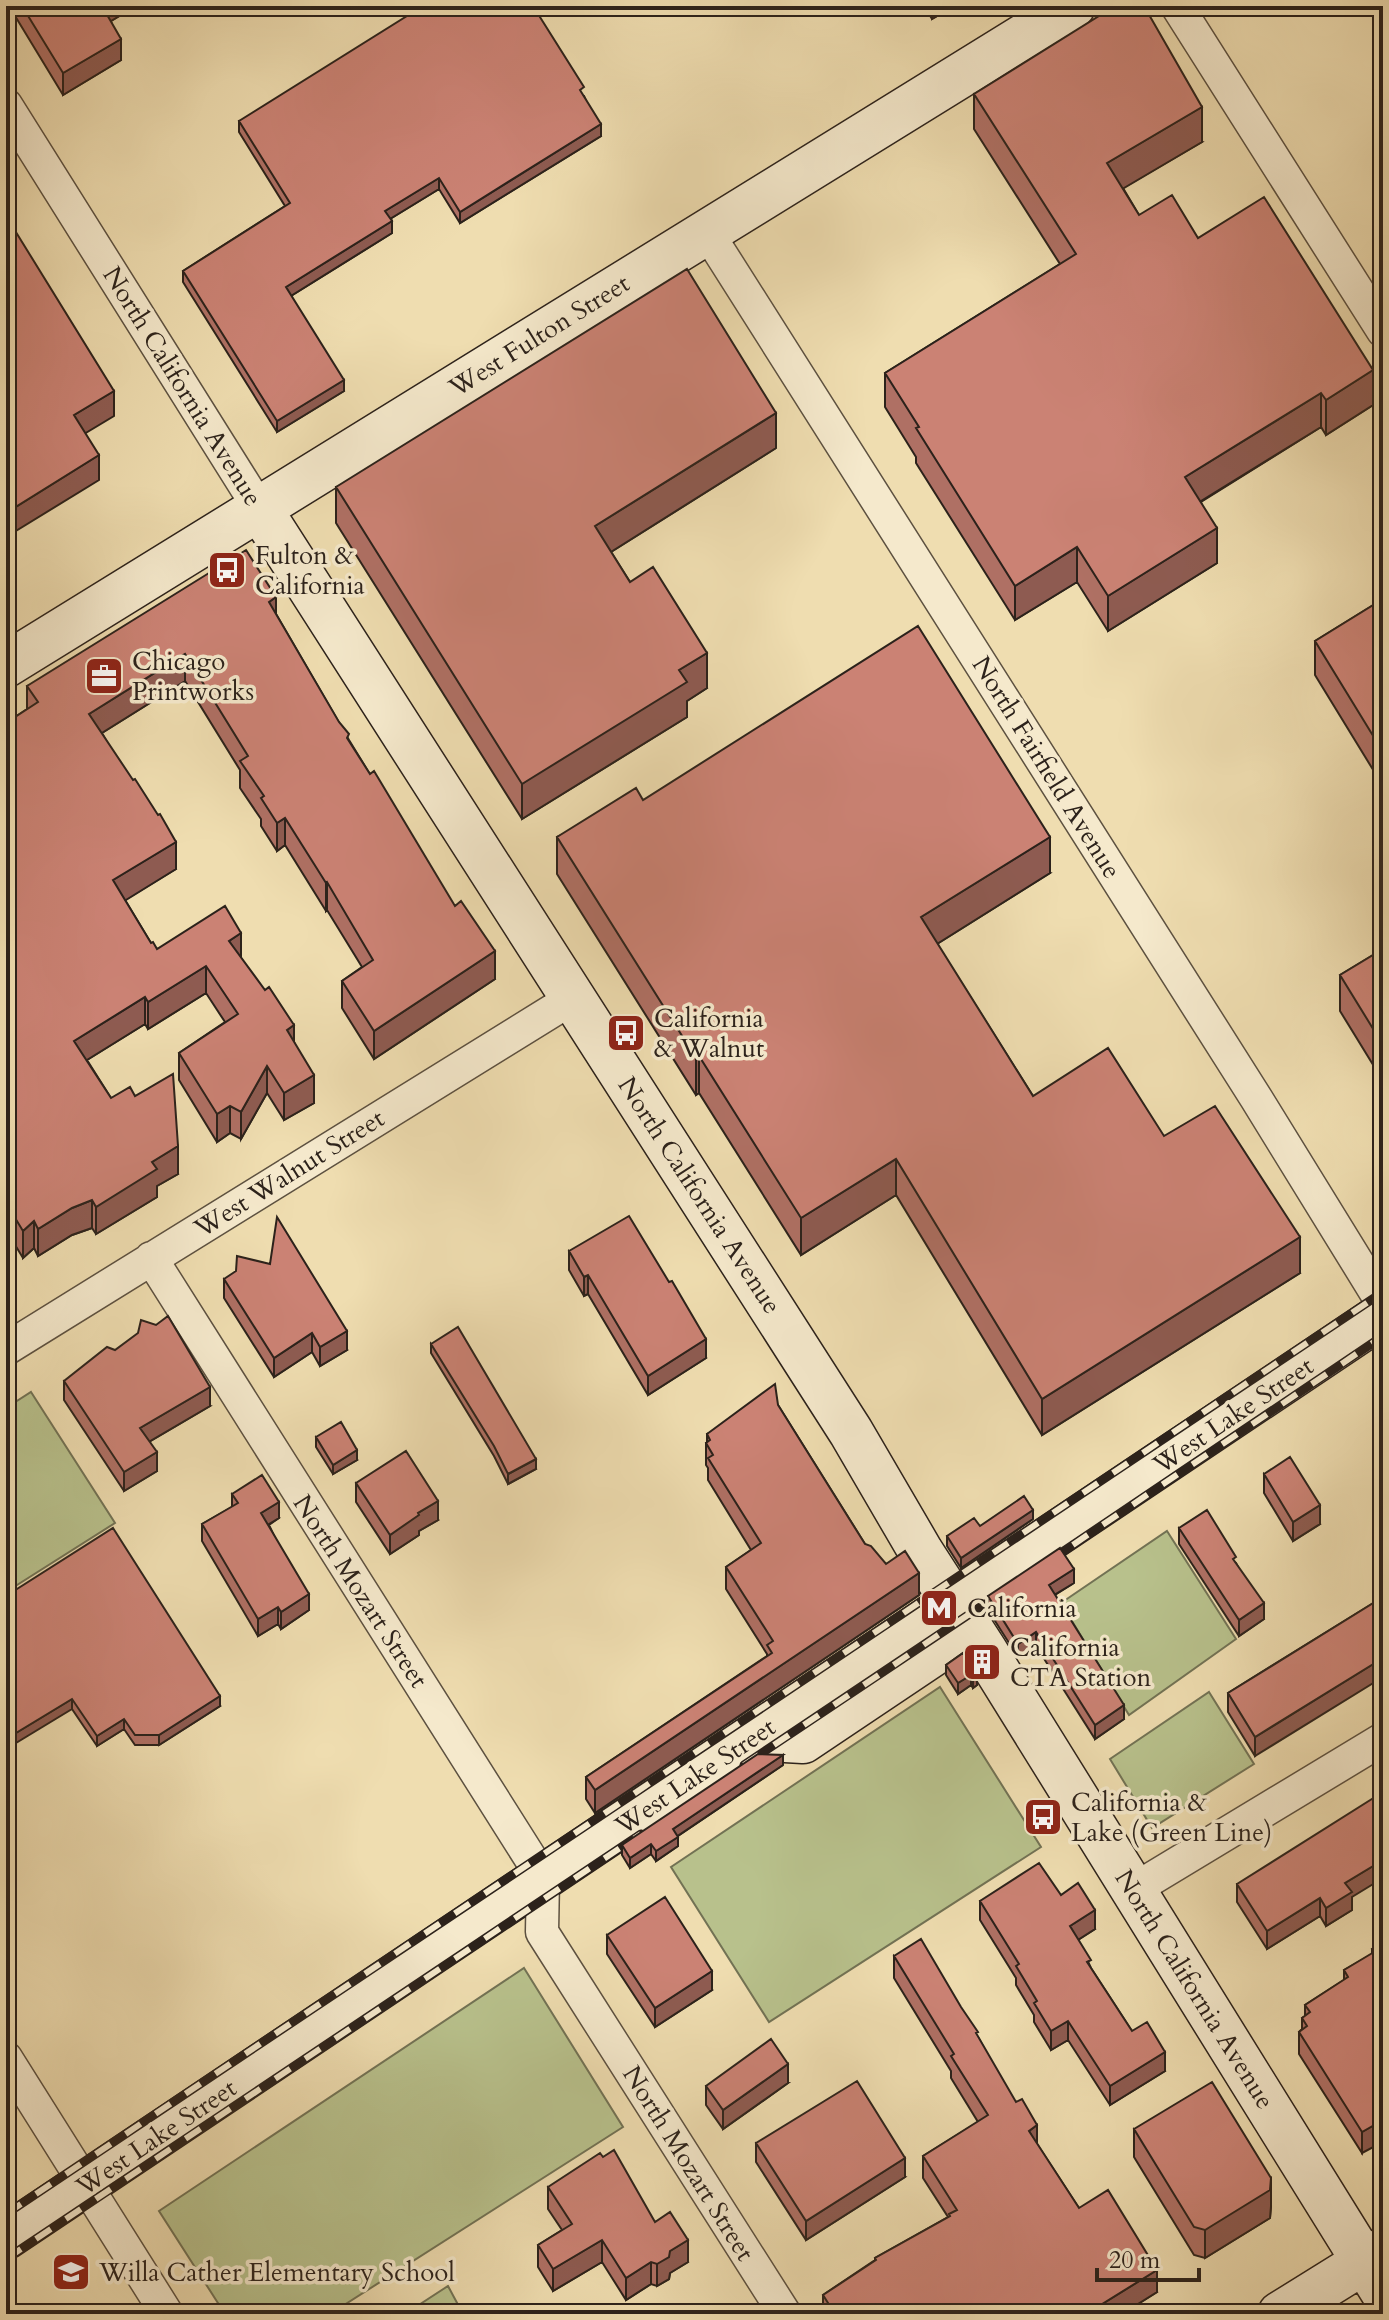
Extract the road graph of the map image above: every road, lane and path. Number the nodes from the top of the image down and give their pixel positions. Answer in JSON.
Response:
{"nodes":[{"id":1,"x":1073,"y":6,"type":"edge"},
{"id":2,"x":1177,"y":6,"type":"edge"},
{"id":3,"x":6,"y":105,"type":"edge"},
{"id":4,"x":707,"y":232,"type":"junction"},
{"id":5,"x":1383,"y":331,"type":"edge"},
{"id":6,"x":259,"y":508,"type":"junction"},
{"id":7,"x":6,"y":665,"type":"edge"},
{"id":8,"x":573,"y":998,"type":"junction"},
{"id":9,"x":151,"y":1258,"type":"junction"},
{"id":10,"x":1383,"y":1304,"type":"edge"},
{"id":11,"x":1383,"y":1315,"type":"edge"},
{"id":12,"x":6,"y":1349,"type":"edge"},
{"id":13,"x":1039,"y":1545,"type":"junction"},
{"id":14,"x":988,"y":1579,"type":"junction"},
{"id":15,"x":962,"y":1617,"type":"junction"},
{"id":16,"x":1383,"y":1739,"type":"edge"},
{"id":17,"x":543,"y":1878,"type":"junction"},
{"id":18,"x":1133,"y":1890,"type":"junction"},
{"id":19,"x":495,"y":1910,"type":"junction"},
{"id":20,"x":542,"y":1932,"type":"junction"},
{"id":21,"x":6,"y":2058,"type":"edge"},
{"id":22,"x":86,"y":2184,"type":"junction"},
{"id":23,"x":6,"y":2237,"type":"edge"},
{"id":24,"x":1377,"y":2268,"type":"edge"},
{"id":25,"x":167,"y":2314,"type":"edge"},
{"id":26,"x":785,"y":2314,"type":"edge"},
{"id":27,"x":1280,"y":2314,"type":"edge"}],
"edges":[{"from":1,"to":4,"type":"street","name":"West Fulton Street"},
{"from":2,"to":5,"type":"street"},
{"from":3,"to":6,"type":"street","name":"North California Avenue"},
{"from":4,"to":6,"type":"street","name":"West Fulton Street"},
{"from":4,"to":10,"type":"street","name":"North Fairfield Avenue"},
{"from":6,"to":7,"type":"street","name":"West Fulton Street"},
{"from":6,"to":8,"type":"street","name":"North California Avenue"},
{"from":8,"to":9,"type":"street","name":"West Walnut Street"},
{"from":8,"to":15,"type":"street","name":"North California Avenue"},
{"from":9,"to":12,"type":"street","name":"West Walnut Street"},
{"from":9,"to":17,"type":"street","name":"North Mozart Street"},
{"from":11,"to":13,"type":"street","name":"West Lake Street"},
{"from":13,"to":14,"type":"street","name":"West Lake Street"},
{"from":13,"to":15,"type":"street"},
{"from":14,"to":15,"type":"street"},
{"from":14,"to":15,"type":"street","name":"West Lake Street"},
{"from":15,"to":17,"type":"street","name":"West Lake Street"},
{"from":15,"to":18,"type":"street","name":"North California Avenue"},
{"from":16,"to":18,"type":"street"},
{"from":17,"to":19,"type":"street","name":"West Lake Street"},
{"from":17,"to":20,"type":"street"},
{"from":18,"to":24,"type":"street","name":"North California Avenue"},
{"from":19,"to":20,"type":"street"},
{"from":19,"to":22,"type":"street","name":"West Lake Street"},
{"from":20,"to":26,"type":"street","name":"North Mozart Street"},
{"from":21,"to":22,"type":"street"},
{"from":22,"to":23,"type":"street","name":"West Lake Street"},
{"from":22,"to":25,"type":"street"},
{"from":24,"to":27,"type":"street"}]}
